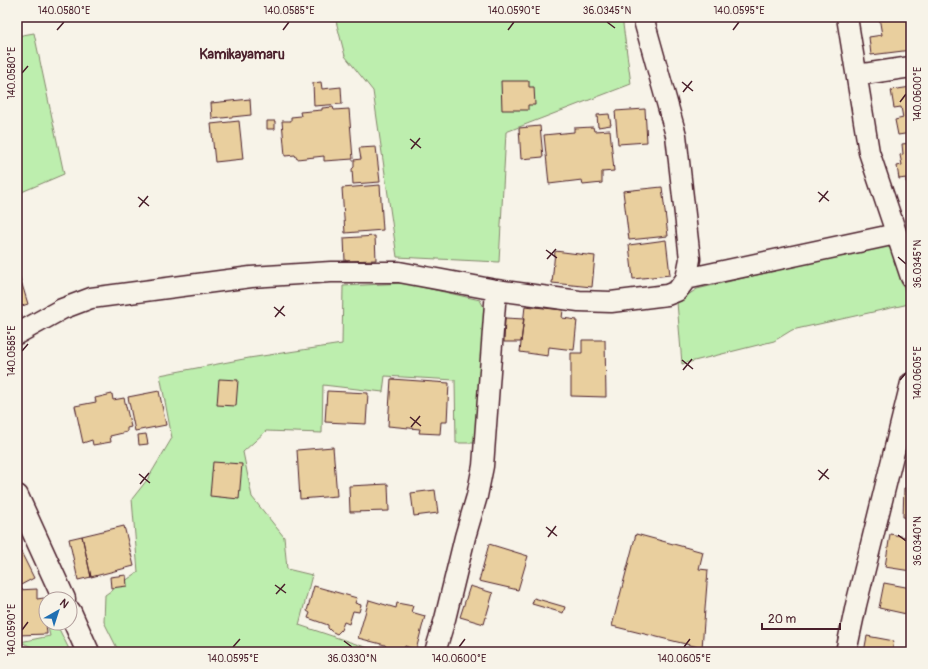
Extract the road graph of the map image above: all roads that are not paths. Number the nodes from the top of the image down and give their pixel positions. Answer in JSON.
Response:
{"nodes":[{"id":1,"x":644,"y":17,"type":"edge"},
{"id":2,"x":847,"y":17,"type":"edge"},
{"id":3,"x":911,"y":67,"type":"edge"},
{"id":4,"x":857,"y":75,"type":"junction"},
{"id":5,"x":896,"y":234,"type":"junction"},
{"id":6,"x":911,"y":277,"type":"edge"},
{"id":7,"x":686,"y":279,"type":"junction"},
{"id":8,"x":496,"y":290,"type":"junction"},
{"id":9,"x":17,"y":334,"type":"edge"},
{"id":10,"x":911,"y":383,"type":"edge"},
{"id":11,"x":17,"y":496,"type":"edge"},
{"id":12,"x":60,"y":591,"type":"edge"},
{"id":13,"x":78,"y":630,"type":"edge"},
{"id":14,"x":88,"y":652,"type":"edge"},
{"id":15,"x":435,"y":652,"type":"edge"},
{"id":16,"x":846,"y":652,"type":"edge"}],
"edges":[{"from":1,"to":7,"type":"street"},
{"from":2,"to":4,"type":"street"},
{"from":3,"to":4,"type":"street"},
{"from":4,"to":5,"type":"street"},
{"from":5,"to":6,"type":"street"},
{"from":5,"to":7,"type":"street"},
{"from":7,"to":8,"type":"street"},
{"from":8,"to":9,"type":"street"},
{"from":8,"to":15,"type":"street"},
{"from":10,"to":16,"type":"street"},
{"from":11,"to":12,"type":"street"},
{"from":13,"to":14,"type":"street"}]}
